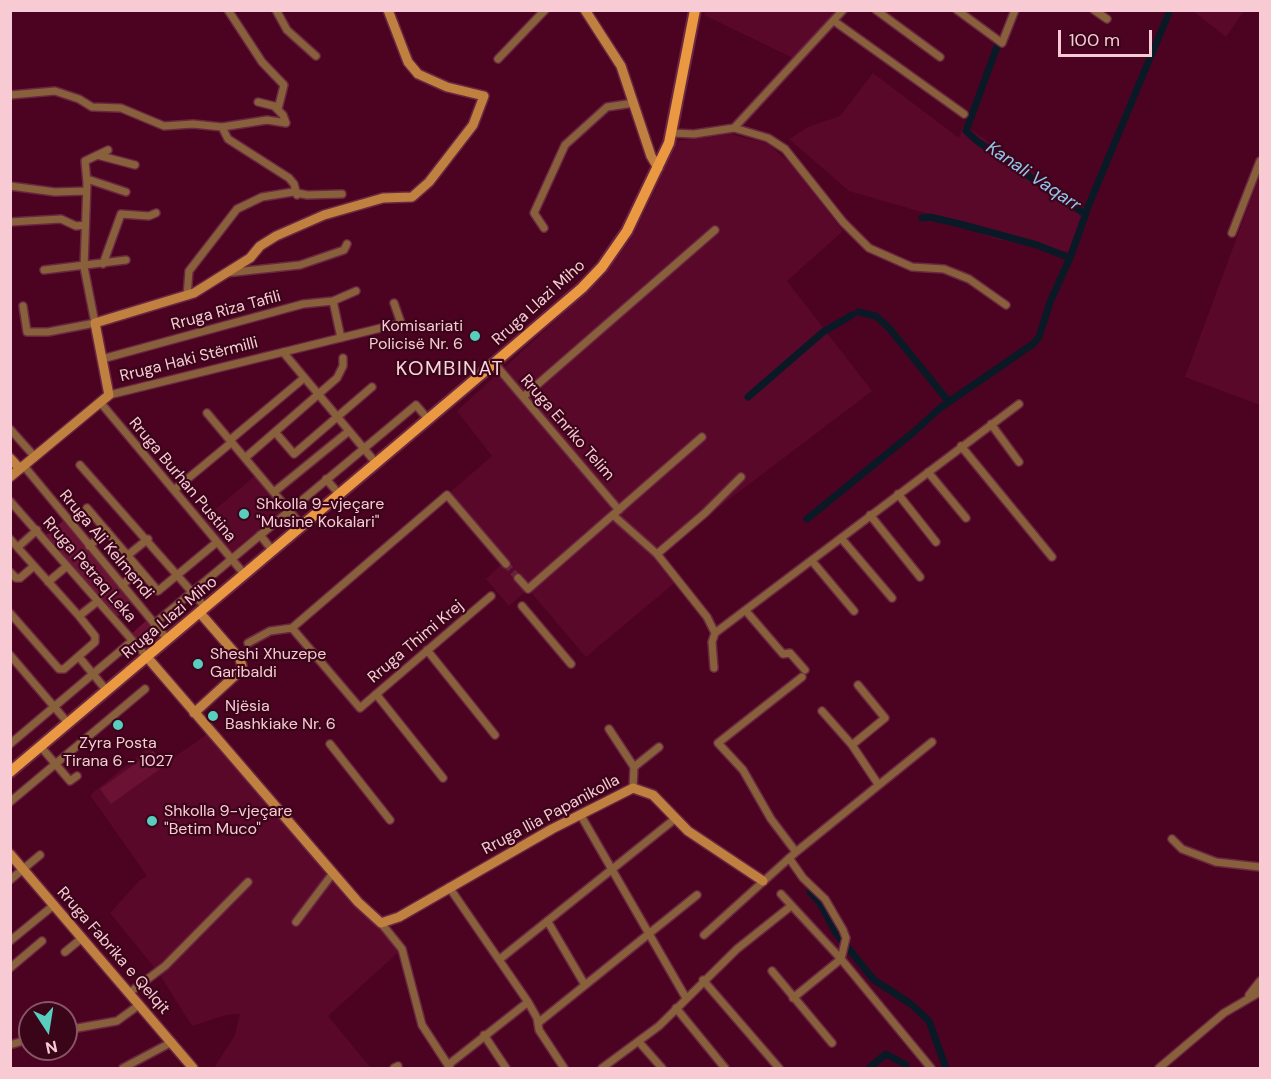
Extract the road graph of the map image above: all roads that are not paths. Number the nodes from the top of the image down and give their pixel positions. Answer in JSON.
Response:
{"nodes":[{"id":1,"x":228,"y":10,"type":"edge"},
{"id":2,"x":276,"y":10,"type":"edge"},
{"id":3,"x":388,"y":10,"type":"edge"},
{"id":4,"x":545,"y":10,"type":"edge"},
{"id":5,"x":585,"y":10,"type":"edge"},
{"id":6,"x":695,"y":10,"type":"edge"},
{"id":7,"x":843,"y":10,"type":"edge"},
{"id":8,"x":876,"y":10,"type":"edge"},
{"id":9,"x":957,"y":10,"type":"edge"},
{"id":10,"x":1015,"y":10,"type":"edge"},
{"id":11,"x":1094,"y":10,"type":"edge"},
{"id":12,"x":1107,"y":19,"type":"dead end"},
{"id":13,"x":834,"y":21,"type":"junction"},
{"id":14,"x":316,"y":56,"type":"dead end"},
{"id":15,"x":940,"y":57,"type":"dead end"},
{"id":16,"x":498,"y":59,"type":"dead end"},
{"id":17,"x":10,"y":95,"type":"edge"},
{"id":18,"x":258,"y":102,"type":"dead end"},
{"id":19,"x":634,"y":103,"type":"junction"},
{"id":20,"x":278,"y":109,"type":"junction"},
{"id":21,"x":964,"y":114,"type":"dead end"},
{"id":22,"x":222,"y":127,"type":"junction"},
{"id":23,"x":734,"y":128,"type":"junction"},
{"id":24,"x":672,"y":133,"type":"junction"},
{"id":25,"x":108,"y":150,"type":"dead end"},
{"id":26,"x":95,"y":155,"type":"junction"},
{"id":27,"x":1260,"y":162,"type":"edge"},
{"id":28,"x":135,"y":165,"type":"dead end"},
{"id":29,"x":658,"y":168,"type":"junction"},
{"id":30,"x":87,"y":179,"type":"junction"},
{"id":31,"x":10,"y":186,"type":"edge"},
{"id":32,"x":86,"y":192,"type":"junction"},
{"id":33,"x":126,"y":192,"type":"dead end"},
{"id":34,"x":342,"y":194,"type":"dead end"},
{"id":35,"x":297,"y":195,"type":"junction"},
{"id":36,"x":156,"y":213,"type":"dead end"},
{"id":37,"x":10,"y":222,"type":"edge"},
{"id":38,"x":85,"y":225,"type":"junction"},
{"id":39,"x":544,"y":228,"type":"dead end"},
{"id":40,"x":715,"y":230,"type":"dead end"},
{"id":41,"x":1232,"y":233,"type":"dead end"},
{"id":42,"x":347,"y":244,"type":"dead end"},
{"id":43,"x":126,"y":260,"type":"dead end"},
{"id":44,"x":103,"y":264,"type":"junction"},
{"id":45,"x":84,"y":267,"type":"junction"},
{"id":46,"x":44,"y":270,"type":"dead end"},
{"id":47,"x":226,"y":273,"type":"junction"},
{"id":48,"x":356,"y":291,"type":"dead end"},
{"id":49,"x":187,"y":296,"type":"junction"},
{"id":50,"x":333,"y":301,"type":"junction"},
{"id":51,"x":394,"y":303,"type":"dead end"},
{"id":52,"x":1006,"y":305,"type":"dead end"},
{"id":53,"x":23,"y":306,"type":"dead end"},
{"id":54,"x":94,"y":323,"type":"junction"},
{"id":55,"x":341,"y":338,"type":"junction"},
{"id":56,"x":283,"y":352,"type":"junction"},
{"id":57,"x":343,"y":358,"type":"dead end"},
{"id":58,"x":102,"y":359,"type":"junction"},
{"id":59,"x":494,"y":363,"type":"junction"},
{"id":60,"x":304,"y":378,"type":"junction"},
{"id":61,"x":372,"y":387,"type":"dead end"},
{"id":62,"x":109,"y":395,"type":"junction"},
{"id":63,"x":319,"y":396,"type":"junction"},
{"id":64,"x":523,"y":397,"type":"junction"},
{"id":65,"x":100,"y":402,"type":"junction"},
{"id":66,"x":1019,"y":404,"type":"dead end"},
{"id":67,"x":207,"y":413,"type":"dead end"},
{"id":68,"x":337,"y":417,"type":"junction"},
{"id":69,"x":428,"y":419,"type":"junction"},
{"id":70,"x":991,"y":424,"type":"junction"},
{"id":71,"x":10,"y":429,"type":"edge"},
{"id":72,"x":349,"y":431,"type":"junction"},
{"id":73,"x":275,"y":432,"type":"junction"},
{"id":74,"x":702,"y":437,"type":"dead end"},
{"id":75,"x":231,"y":441,"type":"junction"},
{"id":76,"x":961,"y":446,"type":"junction"},
{"id":77,"x":363,"y":448,"type":"junction"},
{"id":78,"x":35,"y":457,"type":"junction"},
{"id":79,"x":10,"y":458,"type":"edge"},
{"id":80,"x":245,"y":458,"type":"junction"},
{"id":81,"x":1019,"y":462,"type":"dead end"},
{"id":82,"x":376,"y":463,"type":"junction"},
{"id":83,"x":80,"y":465,"type":"dead end"},
{"id":84,"x":22,"y":467,"type":"junction"},
{"id":85,"x":928,"y":472,"type":"junction"},
{"id":86,"x":10,"y":477,"type":"edge"},
{"id":87,"x":741,"y":477,"type":"dead end"},
{"id":88,"x":326,"y":479,"type":"junction"},
{"id":89,"x":174,"y":490,"type":"junction"},
{"id":90,"x":274,"y":492,"type":"junction"},
{"id":91,"x":339,"y":494,"type":"junction"},
{"id":92,"x":898,"y":494,"type":"junction"},
{"id":93,"x":10,"y":501,"type":"edge"},
{"id":94,"x":87,"y":508,"type":"dead end"},
{"id":95,"x":289,"y":510,"type":"junction"},
{"id":96,"x":619,"y":510,"type":"junction"},
{"id":97,"x":612,"y":515,"type":"junction"},
{"id":98,"x":870,"y":515,"type":"junction"},
{"id":99,"x":966,"y":518,"type":"dead end"},
{"id":100,"x":302,"y":526,"type":"junction"},
{"id":101,"x":37,"y":530,"type":"junction"},
{"id":102,"x":107,"y":531,"type":"junction"},
{"id":103,"x":260,"y":535,"type":"junction"},
{"id":104,"x":842,"y":538,"type":"junction"},
{"id":105,"x":10,"y":539,"type":"edge"},
{"id":106,"x":148,"y":539,"type":"junction"},
{"id":107,"x":217,"y":542,"type":"junction"},
{"id":108,"x":936,"y":542,"type":"dead end"},
{"id":109,"x":89,"y":546,"type":"junction"},
{"id":110,"x":18,"y":547,"type":"junction"},
{"id":111,"x":273,"y":551,"type":"junction"},
{"id":112,"x":657,"y":554,"type":"junction"},
{"id":113,"x":128,"y":555,"type":"junction"},
{"id":114,"x":1052,"y":557,"type":"dead end"},
{"id":115,"x":231,"y":559,"type":"junction"},
{"id":116,"x":812,"y":561,"type":"junction"},
{"id":117,"x":506,"y":564,"type":"tunnel mouth"},
{"id":118,"x":34,"y":566,"type":"junction"},
{"id":119,"x":68,"y":566,"type":"junction"},
{"id":120,"x":140,"y":570,"type":"junction"},
{"id":121,"x":10,"y":572,"type":"edge"},
{"id":122,"x":178,"y":575,"type":"junction"},
{"id":123,"x":244,"y":575,"type":"junction"},
{"id":124,"x":920,"y":576,"type":"dead end"},
{"id":125,"x":518,"y":578,"type":"dead end"},
{"id":126,"x":48,"y":582,"type":"junction"},
{"id":127,"x":122,"y":585,"type":"junction"},
{"id":128,"x":192,"y":592,"type":"junction"},
{"id":129,"x":490,"y":596,"type":"dead end"},
{"id":130,"x":892,"y":598,"type":"dead end"},
{"id":131,"x":98,"y":601,"type":"junction"},
{"id":132,"x":522,"y":606,"type":"dead end"},
{"id":133,"x":854,"y":610,"type":"dead end"},
{"id":134,"x":203,"y":611,"type":"junction"},
{"id":135,"x":746,"y":611,"type":"junction"},
{"id":136,"x":10,"y":613,"type":"edge"},
{"id":137,"x":79,"y":616,"type":"junction"},
{"id":138,"x":154,"y":624,"type":"junction"},
{"id":139,"x":292,"y":628,"type":"junction"},
{"id":140,"x":715,"y":633,"type":"junction"},
{"id":141,"x":132,"y":640,"type":"junction"},
{"id":142,"x":168,"y":640,"type":"junction"},
{"id":143,"x":426,"y":650,"type":"junction"},
{"id":144,"x":236,"y":654,"type":"junction"},
{"id":145,"x":10,"y":655,"type":"edge"},
{"id":146,"x":79,"y":657,"type":"junction"},
{"id":147,"x":147,"y":657,"type":"junction"},
{"id":148,"x":571,"y":664,"type":"dead end"},
{"id":149,"x":714,"y":668,"type":"dead end"},
{"id":150,"x":93,"y":674,"type":"junction"},
{"id":151,"x":858,"y":685,"type":"dead end"},
{"id":152,"x":145,"y":689,"type":"dead end"},
{"id":153,"x":107,"y":691,"type":"junction"},
{"id":154,"x":376,"y":694,"type":"junction"},
{"id":155,"x":54,"y":707,"type":"junction"},
{"id":156,"x":822,"y":711,"type":"dead end"},
{"id":157,"x":194,"y":713,"type":"junction"},
{"id":158,"x":68,"y":723,"type":"junction"},
{"id":159,"x":609,"y":729,"type":"dead end"},
{"id":160,"x":495,"y":735,"type":"dead end"},
{"id":161,"x":932,"y":742,"type":"dead end"},
{"id":162,"x":10,"y":744,"type":"edge"},
{"id":163,"x":330,"y":744,"type":"dead end"},
{"id":164,"x":852,"y":745,"type":"junction"},
{"id":165,"x":41,"y":747,"type":"junction"},
{"id":166,"x":659,"y":747,"type":"dead end"},
{"id":167,"x":56,"y":765,"type":"junction"},
{"id":168,"x":634,"y":767,"type":"junction"},
{"id":169,"x":10,"y":772,"type":"edge"},
{"id":170,"x":76,"y":776,"type":"dead end"},
{"id":171,"x":442,"y":778,"type":"dead end"},
{"id":172,"x":878,"y":784,"type":"junction"},
{"id":173,"x":633,"y":788,"type":"junction"},
{"id":174,"x":10,"y":802,"type":"edge"},
{"id":175,"x":580,"y":814,"type":"junction"},
{"id":176,"x":676,"y":818,"type":"junction"},
{"id":177,"x":390,"y":820,"type":"dead end"},
{"id":178,"x":1172,"y":839,"type":"dead end"},
{"id":179,"x":796,"y":852,"type":"junction"},
{"id":180,"x":10,"y":854,"type":"edge"},
{"id":181,"x":40,"y":855,"type":"dead end"},
{"id":182,"x":789,"y":858,"type":"junction"},
{"id":183,"x":1260,"y":867,"type":"edge"},
{"id":184,"x":24,"y":869,"type":"junction"},
{"id":185,"x":611,"y":872,"type":"junction"},
{"id":186,"x":333,"y":873,"type":"junction"},
{"id":187,"x":10,"y":880,"type":"edge"},
{"id":188,"x":763,"y":881,"type":"junction"},
{"id":189,"x":248,"y":882,"type":"dead end"},
{"id":190,"x":449,"y":887,"type":"junction"},
{"id":191,"x":781,"y":894,"type":"dead end"},
{"id":192,"x":697,"y":895,"type":"dead end"},
{"id":193,"x":54,"y":904,"type":"junction"},
{"id":194,"x":791,"y":906,"type":"junction"},
{"id":195,"x":296,"y":922,"type":"dead end"},
{"id":196,"x":548,"y":922,"type":"junction"},
{"id":197,"x":381,"y":923,"type":"junction"},
{"id":198,"x":648,"y":934,"type":"junction"},
{"id":199,"x":704,"y":935,"type":"dead end"},
{"id":200,"x":82,"y":938,"type":"junction"},
{"id":201,"x":10,"y":941,"type":"edge"},
{"id":202,"x":42,"y":941,"type":"dead end"},
{"id":203,"x":65,"y":952,"type":"dead end"},
{"id":204,"x":841,"y":956,"type":"junction"},
{"id":205,"x":500,"y":959,"type":"junction"},
{"id":206,"x":11,"y":966,"type":"edge"},
{"id":207,"x":771,"y":971,"type":"dead end"},
{"id":208,"x":703,"y":980,"type":"junction"},
{"id":209,"x":1260,"y":981,"type":"edge"},
{"id":210,"x":585,"y":985,"type":"junction"},
{"id":211,"x":1260,"y":992,"type":"edge"},
{"id":212,"x":129,"y":993,"type":"junction"},
{"id":213,"x":686,"y":998,"type":"junction"},
{"id":214,"x":793,"y":998,"type":"junction"},
{"id":215,"x":528,"y":1002,"type":"junction"},
{"id":216,"x":1242,"y":1002,"type":"junction"},
{"id":217,"x":139,"y":1005,"type":"junction"},
{"id":218,"x":676,"y":1008,"type":"junction"},
{"id":219,"x":538,"y":1023,"type":"junction"},
{"id":220,"x":78,"y":1028,"type":"edge"},
{"id":221,"x":484,"y":1035,"type":"junction"},
{"id":222,"x":18,"y":1042,"type":"edge"},
{"id":223,"x":172,"y":1042,"type":"junction"},
{"id":224,"x":639,"y":1042,"type":"junction"},
{"id":225,"x":832,"y":1043,"type":"dead end"},
{"id":226,"x":12,"y":1044,"type":"dead end"},
{"id":227,"x":449,"y":1067,"type":"edge"},
{"id":228,"x":930,"y":1067,"type":"edge"},
{"id":229,"x":123,"y":1068,"type":"edge"},
{"id":230,"x":193,"y":1068,"type":"edge"},
{"id":231,"x":506,"y":1068,"type":"edge"},
{"id":232,"x":564,"y":1068,"type":"edge"},
{"id":233,"x":602,"y":1068,"type":"edge"},
{"id":234,"x":662,"y":1068,"type":"edge"},
{"id":235,"x":725,"y":1068,"type":"edge"},
{"id":236,"x":778,"y":1068,"type":"edge"},
{"id":237,"x":1159,"y":1068,"type":"edge"}],
"edges":[{"from":1,"to":20,"type":"street"},
{"from":2,"to":14,"type":"street"},
{"from":3,"to":47,"type":"street"},
{"from":4,"to":16,"type":"street"},
{"from":5,"to":19,"type":"street"},
{"from":6,"to":24,"type":"main road","name":"Rruga Llazi Miho"},
{"from":7,"to":13,"type":"street"},
{"from":8,"to":15,"type":"street"},
{"from":9,"to":10,"type":"street"},
{"from":11,"to":12,"type":"street"},
{"from":13,"to":21,"type":"street"},
{"from":13,"to":23,"type":"street"},
{"from":17,"to":22,"type":"street"},
{"from":18,"to":20,"type":"street"},
{"from":19,"to":29,"type":"street"},
{"from":19,"to":39,"type":"street"},
{"from":20,"to":22,"type":"street"},
{"from":22,"to":35,"type":"street"},
{"from":23,"to":24,"type":"street"},
{"from":23,"to":52,"type":"street"},
{"from":24,"to":29,"type":"main road","name":"Rruga Llazi Miho"},
{"from":25,"to":26,"type":"street"},
{"from":26,"to":28,"type":"street"},
{"from":26,"to":30,"type":"street"},
{"from":27,"to":41,"type":"street"},
{"from":29,"to":59,"type":"main road","name":"Rruga Llazi Miho"},
{"from":30,"to":32,"type":"street"},
{"from":30,"to":33,"type":"street"},
{"from":31,"to":32,"type":"street"},
{"from":32,"to":38,"type":"street"},
{"from":34,"to":35,"type":"street"},
{"from":35,"to":49,"type":"street"},
{"from":36,"to":44,"type":"street"},
{"from":37,"to":38,"type":"street"},
{"from":38,"to":45,"type":"street"},
{"from":40,"to":64,"type":"street"},
{"from":42,"to":47,"type":"street"},
{"from":43,"to":44,"type":"street"},
{"from":44,"to":45,"type":"street"},
{"from":45,"to":46,"type":"street"},
{"from":45,"to":54,"type":"street"},
{"from":47,"to":49,"type":"street"},
{"from":48,"to":50,"type":"street","name":"Rruga Riza Tafili"},
{"from":49,"to":54,"type":"street"},
{"from":50,"to":55,"type":"street"},
{"from":50,"to":58,"type":"street","name":"Rruga Riza Tafili"},
{"from":51,"to":55,"type":"street","name":"Rruga Haki Stërmilli"},
{"from":53,"to":54,"type":"street"},
{"from":54,"to":58,"type":"street"},
{"from":55,"to":56,"type":"street","name":"Rruga Haki Stërmilli"},
{"from":56,"to":60,"type":"street"},
{"from":56,"to":62,"type":"street","name":"Rruga Haki Stërmilli"},
{"from":57,"to":63,"type":"street"},
{"from":58,"to":62,"type":"street"},
{"from":59,"to":64,"type":"street","name":"Rruga Enriko Telim"},
{"from":59,"to":69,"type":"main road","name":"Rruga Llazi Miho"},
{"from":60,"to":63,"type":"street"},
{"from":60,"to":75,"type":"street"},
{"from":61,"to":68,"type":"street"},
{"from":62,"to":65,"type":"street","name":"Rruga Haki Stërmilli"},
{"from":63,"to":68,"type":"street"},
{"from":63,"to":73,"type":"street"},
{"from":64,"to":96,"type":"street","name":"Rruga Enriko Telim"},
{"from":65,"to":78,"type":"street","name":"Rruga Haki Stërmilli"},
{"from":65,"to":89,"type":"street","name":"Rruga Burhan Pustina"},
{"from":66,"to":70,"type":"street"},
{"from":67,"to":75,"type":"street"},
{"from":68,"to":72,"type":"street"},
{"from":68,"to":73,"type":"street"},
{"from":69,"to":77,"type":"street"},
{"from":69,"to":82,"type":"main road","name":"Rruga Llazi Miho"},
{"from":70,"to":76,"type":"street"},
{"from":70,"to":81,"type":"street"},
{"from":71,"to":78,"type":"street"},
{"from":72,"to":77,"type":"street"},
{"from":72,"to":90,"type":"street"},
{"from":73,"to":80,"type":"street"},
{"from":74,"to":96,"type":"street"},
{"from":75,"to":80,"type":"street"},
{"from":75,"to":89,"type":"street"},
{"from":76,"to":85,"type":"street"},
{"from":76,"to":114,"type":"street"},
{"from":77,"to":82,"type":"street"},
{"from":77,"to":88,"type":"street"},
{"from":78,"to":84,"type":"street","name":"Rruga Haki Stërmilli"},
{"from":79,"to":84,"type":"street"},
{"from":80,"to":90,"type":"street"},
{"from":82,"to":91,"type":"main road","name":"Rruga Llazi Miho"},
{"from":83,"to":106,"type":"street"},
{"from":84,"to":86,"type":"street","name":"Rruga Haki Stërmilli"},
{"from":84,"to":109,"type":"street","name":"Rruga Ali Kelmendi"},
{"from":85,"to":92,"type":"street"},
{"from":85,"to":99,"type":"street"},
{"from":87,"to":112,"type":"street"},
{"from":88,"to":91,"type":"street"},
{"from":88,"to":95,"type":"street"},
{"from":89,"to":107,"type":"street","name":"Rruga Burhan Pustina"},
{"from":90,"to":95,"type":"street"},
{"from":91,"to":100,"type":"main road","name":"Rruga Llazi Miho"},
{"from":92,"to":98,"type":"street"},
{"from":92,"to":108,"type":"street"},
{"from":93,"to":101,"type":"street","name":"Rruga Petraq Leka"},
{"from":94,"to":102,"type":"street"},
{"from":95,"to":100,"type":"street"},
{"from":95,"to":103,"type":"street"},
{"from":96,"to":97,"type":"street"},
{"from":97,"to":112,"type":"street"},
{"from":97,"to":125,"type":"street"},
{"from":98,"to":104,"type":"street"},
{"from":98,"to":124,"type":"street"},
{"from":100,"to":111,"type":"main road","name":"Rruga Llazi Miho"},
{"from":101,"to":110,"type":"street"},
{"from":101,"to":119,"type":"street","name":"Rruga Petraq Leka"},
{"from":102,"to":109,"type":"street"},
{"from":102,"to":113,"type":"street"},
{"from":103,"to":111,"type":"street"},
{"from":103,"to":115,"type":"street"},
{"from":104,"to":116,"type":"street"},
{"from":104,"to":130,"type":"street"},
{"from":105,"to":110,"type":"street"},
{"from":106,"to":113,"type":"street"},
{"from":106,"to":122,"type":"street"},
{"from":107,"to":115,"type":"street","name":"Rruga Burhan Pustina"},
{"from":107,"to":122,"type":"street"},
{"from":109,"to":127,"type":"street","name":"Rruga Ali Kelmendi"},
{"from":110,"to":118,"type":"street"},
{"from":111,"to":123,"type":"main road","name":"Rruga Llazi Miho"},
{"from":112,"to":140,"type":"street"},
{"from":113,"to":120,"type":"street"},
{"from":115,"to":123,"type":"street","name":"Rruga Burhan Pustina"},
{"from":115,"to":128,"type":"street"},
{"from":116,"to":133,"type":"street"},
{"from":116,"to":135,"type":"street"},
{"from":117,"to":139,"type":"street"},
{"from":118,"to":121,"type":"street"},
{"from":118,"to":126,"type":"street"},
{"from":119,"to":126,"type":"street"},
{"from":119,"to":131,"type":"street","name":"Rruga Petraq Leka"},
{"from":120,"to":122,"type":"street"},
{"from":120,"to":127,"type":"street"},
{"from":122,"to":128,"type":"street"},
{"from":123,"to":134,"type":"main road","name":"Rruga Llazi Miho"},
{"from":126,"to":137,"type":"street"},
{"from":127,"to":138,"type":"street","name":"Rruga Ali Kelmendi"},
{"from":128,"to":134,"type":"street"},
{"from":128,"to":138,"type":"street"},
{"from":129,"to":143,"type":"street","name":"Rruga Thimi Krej"},
{"from":131,"to":137,"type":"street"},
{"from":131,"to":141,"type":"street","name":"Rruga Petraq Leka"},
{"from":132,"to":148,"type":"street"},
{"from":134,"to":142,"type":"main road","name":"Rruga Llazi Miho"},
{"from":134,"to":144,"type":"street"},
{"from":135,"to":140,"type":"street"},
{"from":135,"to":179,"type":"street"},
{"from":136,"to":146,"type":"street"},
{"from":137,"to":146,"type":"street"},
{"from":138,"to":142,"type":"street","name":"Rruga Ali Kelmendi"},
{"from":139,"to":144,"type":"street"},
{"from":139,"to":154,"type":"street","name":"Rruga Thimi Krej"},
{"from":140,"to":149,"type":"street"},
{"from":141,"to":147,"type":"street","name":"Rruga Petraq Leka"},
{"from":141,"to":150,"type":"street"},
{"from":142,"to":147,"type":"main road","name":"Rruga Llazi Miho"},
{"from":143,"to":154,"type":"street","name":"Rruga Thimi Krej"},
{"from":143,"to":160,"type":"street"},
{"from":144,"to":157,"type":"street"},
{"from":145,"to":155,"type":"street"},
{"from":146,"to":150,"type":"street"},
{"from":147,"to":153,"type":"main road","name":"Rruga Llazi Miho"},
{"from":147,"to":157,"type":"street"},
{"from":150,"to":153,"type":"street"},
{"from":150,"to":155,"type":"street"},
{"from":151,"to":164,"type":"street"},
{"from":152,"to":167,"type":"street"},
{"from":153,"to":158,"type":"main road","name":"Rruga Llazi Miho"},
{"from":154,"to":171,"type":"street"},
{"from":155,"to":158,"type":"street"},
{"from":155,"to":162,"type":"street"},
{"from":156,"to":164,"type":"street"},
{"from":157,"to":186,"type":"street"},
{"from":158,"to":165,"type":"main road","name":"Rruga Llazi Miho"},
{"from":159,"to":168,"type":"street"},
{"from":161,"to":172,"type":"street"},
{"from":163,"to":177,"type":"street"},
{"from":164,"to":172,"type":"street"},
{"from":165,"to":167,"type":"street"},
{"from":165,"to":169,"type":"main road","name":"Rruga Llazi Miho"},
{"from":166,"to":168,"type":"street"},
{"from":167,"to":170,"type":"street"},
{"from":167,"to":174,"type":"street"},
{"from":168,"to":173,"type":"street"},
{"from":172,"to":179,"type":"street"},
{"from":173,"to":175,"type":"street","name":"Rruga Ilia Papanikolla"},
{"from":173,"to":176,"type":"street","name":"Rruga Ilia Papanikolla"},
{"from":175,"to":185,"type":"street"},
{"from":175,"to":190,"type":"street","name":"Rruga Ilia Papanikolla"},
{"from":176,"to":185,"type":"street"},
{"from":176,"to":188,"type":"street","name":"Rruga Ilia Papanikolla"},
{"from":178,"to":183,"type":"street"},
{"from":179,"to":182,"type":"street"},
{"from":180,"to":184,"type":"street","name":"Rruga Fabrika e Qelqit"},
{"from":181,"to":184,"type":"street"},
{"from":182,"to":188,"type":"street"},
{"from":182,"to":204,"type":"street"},
{"from":184,"to":187,"type":"street"},
{"from":184,"to":193,"type":"street","name":"Rruga Fabrika e Qelqit"},
{"from":185,"to":196,"type":"street"},
{"from":185,"to":198,"type":"street"},
{"from":186,"to":195,"type":"street"},
{"from":186,"to":197,"type":"street"},
{"from":188,"to":199,"type":"street"},
{"from":189,"to":212,"type":"street"},
{"from":190,"to":197,"type":"street","name":"Rruga Ilia Papanikolla"},
{"from":190,"to":205,"type":"street"},
{"from":191,"to":194,"type":"street"},
{"from":192,"to":198,"type":"street"},
{"from":193,"to":200,"type":"street","name":"Rruga Fabrika e Qelqit"},
{"from":193,"to":201,"type":"street"},
{"from":194,"to":204,"type":"street"},
{"from":194,"to":208,"type":"street"},
{"from":196,"to":205,"type":"street"},
{"from":196,"to":210,"type":"street"},
{"from":197,"to":227,"type":"street"},
{"from":198,"to":210,"type":"street"},
{"from":198,"to":213,"type":"street"},
{"from":200,"to":203,"type":"street"},
{"from":200,"to":212,"type":"street","name":"Rruga Fabrika e Qelqit"},
{"from":202,"to":206,"type":"street"},
{"from":204,"to":214,"type":"street"},
{"from":204,"to":228,"type":"street"},
{"from":205,"to":215,"type":"street"},
{"from":207,"to":214,"type":"street"},
{"from":208,"to":213,"type":"street"},
{"from":208,"to":236,"type":"street"},
{"from":209,"to":216,"type":"street"},
{"from":210,"to":219,"type":"street"},
{"from":211,"to":216,"type":"street"},
{"from":212,"to":217,"type":"street","name":"Rruga Fabrika e Qelqit"},
{"from":213,"to":218,"type":"street"},
{"from":214,"to":225,"type":"street"},
{"from":215,"to":219,"type":"street"},
{"from":215,"to":221,"type":"street"},
{"from":216,"to":237,"type":"street"},
{"from":217,"to":220,"type":"street"},
{"from":217,"to":223,"type":"street","name":"Rruga Fabrika e Qelqit"},
{"from":218,"to":224,"type":"street"},
{"from":218,"to":235,"type":"street"},
{"from":219,"to":232,"type":"street"},
{"from":221,"to":227,"type":"street"},
{"from":221,"to":231,"type":"street"},
{"from":222,"to":226,"type":"street"},
{"from":223,"to":229,"type":"street"},
{"from":223,"to":230,"type":"street","name":"Rruga Fabrika e Qelqit"},
{"from":224,"to":233,"type":"street"},
{"from":224,"to":234,"type":"street"}]}
